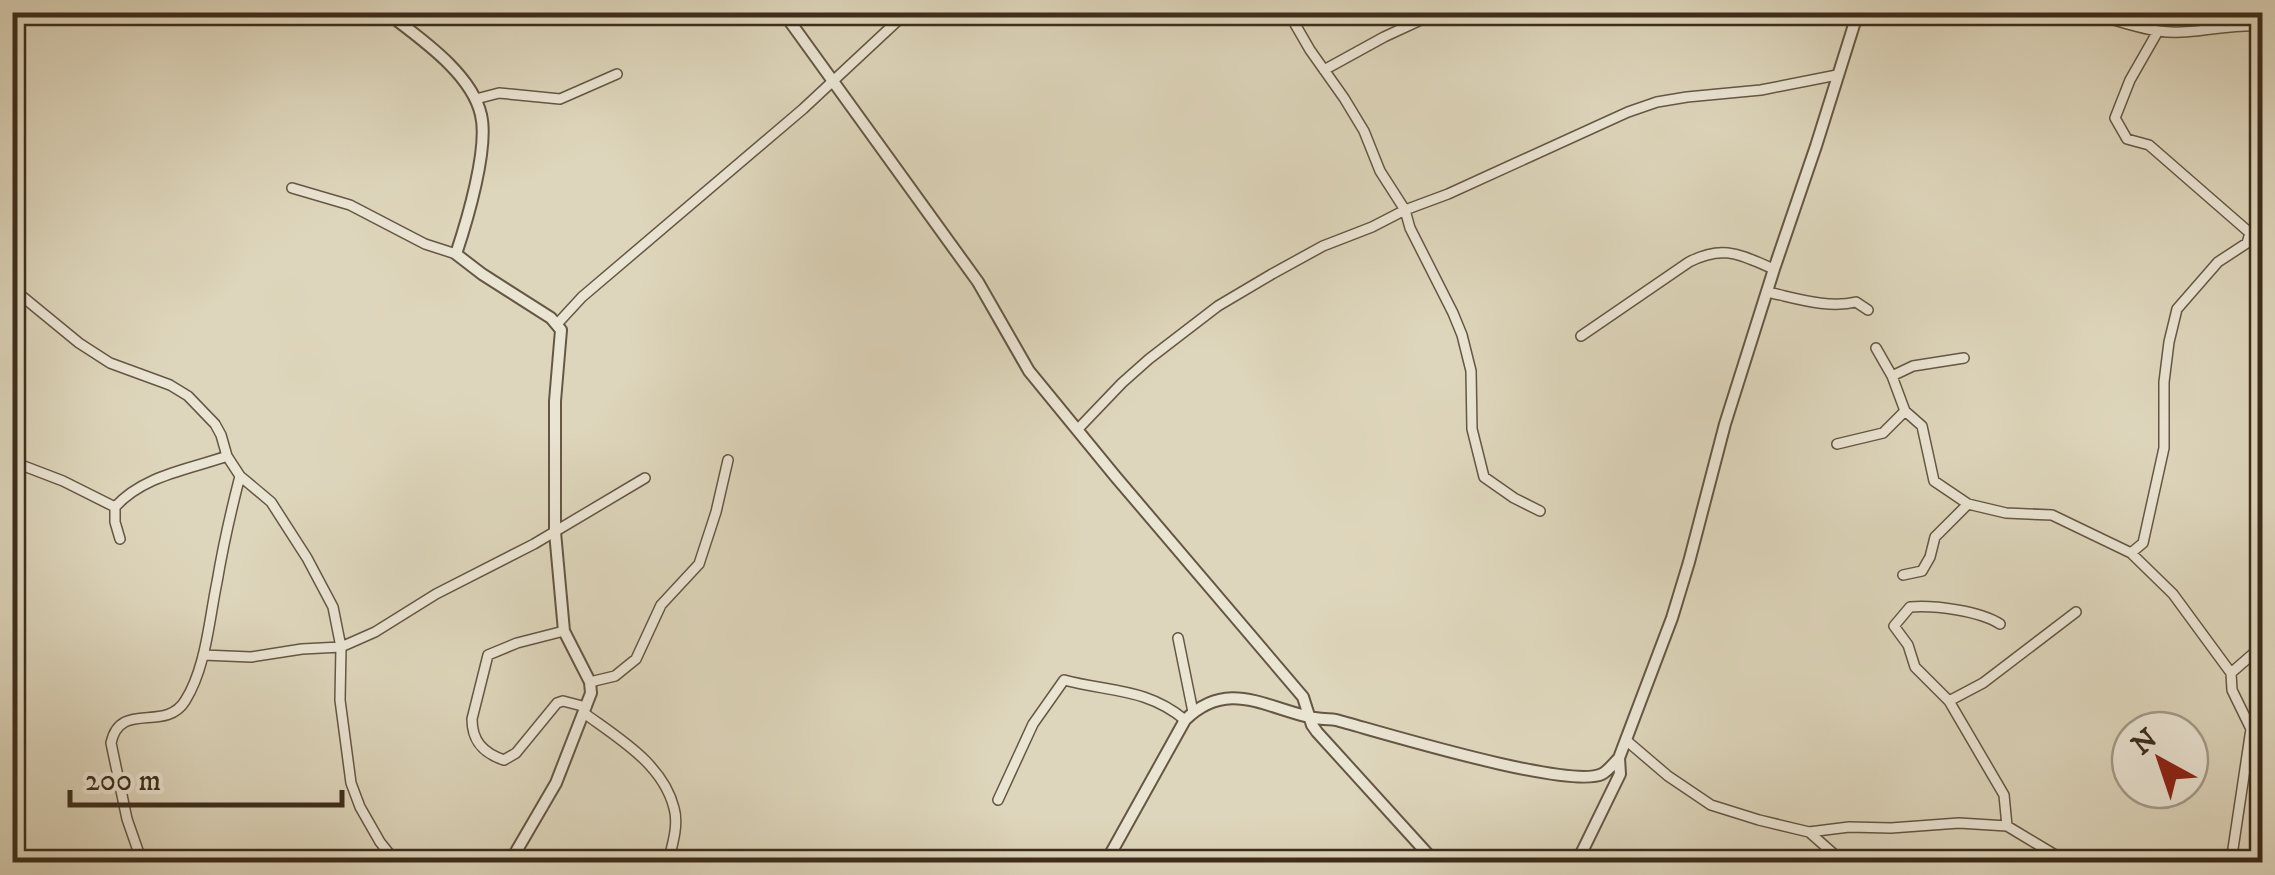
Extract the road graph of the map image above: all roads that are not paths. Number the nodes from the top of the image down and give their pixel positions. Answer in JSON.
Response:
{"nodes":[{"id":1,"x":386,"y":12,"type":"edge"},
{"id":2,"x":783,"y":12,"type":"edge"},
{"id":3,"x":907,"y":12,"type":"edge"},
{"id":4,"x":1288,"y":12,"type":"edge"},
{"id":5,"x":1438,"y":12,"type":"edge"},
{"id":6,"x":1858,"y":12,"type":"edge"},
{"id":7,"x":2089,"y":12,"type":"edge"},
{"id":8,"x":2262,"y":26,"type":"edge"},
{"id":9,"x":2158,"y":32,"type":"junction"},
{"id":10,"x":1324,"y":70,"type":"junction"},
{"id":11,"x":616,"y":74,"type":"dead end"},
{"id":12,"x":1837,"y":75,"type":"junction"},
{"id":13,"x":832,"y":82,"type":"junction"},
{"id":14,"x":476,"y":99,"type":"junction"},
{"id":15,"x":292,"y":188,"type":"dead end"},
{"id":16,"x":1405,"y":210,"type":"junction"},
{"id":17,"x":456,"y":254,"type":"junction"},
{"id":18,"x":1774,"y":269,"type":"junction"},
{"id":19,"x":12,"y":288,"type":"edge"},
{"id":20,"x":1768,"y":292,"type":"junction"},
{"id":21,"x":1868,"y":310,"type":"dead end"},
{"id":22,"x":558,"y":324,"type":"junction"},
{"id":23,"x":1581,"y":336,"type":"dead end"},
{"id":24,"x":1876,"y":348,"type":"dead end"},
{"id":25,"x":1964,"y":358,"type":"dead end"},
{"id":26,"x":1892,"y":376,"type":"junction"},
{"id":27,"x":1905,"y":411,"type":"junction"},
{"id":28,"x":1077,"y":430,"type":"junction"},
{"id":29,"x":1837,"y":444,"type":"dead end"},
{"id":30,"x":227,"y":456,"type":"junction"},
{"id":31,"x":728,"y":460,"type":"dead end"},
{"id":32,"x":16,"y":463,"type":"dead end"},
{"id":33,"x":240,"y":476,"type":"junction"},
{"id":34,"x":646,"y":478,"type":"dead end"},
{"id":35,"x":1968,"y":504,"type":"junction"},
{"id":36,"x":115,"y":507,"type":"junction"},
{"id":37,"x":1540,"y":511,"type":"dead end"},
{"id":38,"x":555,"y":532,"type":"junction"},
{"id":39,"x":120,"y":539,"type":"dead end"},
{"id":40,"x":2130,"y":553,"type":"junction"},
{"id":41,"x":1902,"y":575,"type":"dead end"},
{"id":42,"x":2076,"y":612,"type":"dead end"},
{"id":43,"x":2000,"y":624,"type":"dead end"},
{"id":44,"x":564,"y":630,"type":"junction"},
{"id":45,"x":1178,"y":638,"type":"dead end"},
{"id":46,"x":2262,"y":646,"type":"edge"},
{"id":47,"x":342,"y":647,"type":"junction"},
{"id":48,"x":202,"y":655,"type":"junction"},
{"id":49,"x":2231,"y":673,"type":"junction"},
{"id":50,"x":590,"y":682,"type":"junction"},
{"id":51,"x":1949,"y":701,"type":"junction"},
{"id":52,"x":584,"y":710,"type":"junction"},
{"id":53,"x":1189,"y":716,"type":"junction"},
{"id":54,"x":1309,"y":717,"type":"junction"},
{"id":55,"x":1336,"y":720,"type":"junction"},
{"id":56,"x":1627,"y":741,"type":"junction"},
{"id":57,"x":1326,"y":742,"type":"junction"},
{"id":58,"x":1620,"y":758,"type":"junction"},
{"id":59,"x":998,"y":800,"type":"dead end"},
{"id":60,"x":2007,"y":826,"type":"junction"},
{"id":61,"x":1809,"y":832,"type":"junction"},
{"id":62,"x":1830,"y":857,"type":"edge"},
{"id":63,"x":139,"y":861,"type":"edge"},
{"id":64,"x":396,"y":862,"type":"edge"},
{"id":65,"x":510,"y":862,"type":"edge"},
{"id":66,"x":668,"y":862,"type":"edge"},
{"id":67,"x":1106,"y":862,"type":"edge"},
{"id":68,"x":1435,"y":862,"type":"edge"},
{"id":69,"x":1576,"y":862,"type":"edge"},
{"id":70,"x":1843,"y":862,"type":"edge"},
{"id":71,"x":2067,"y":862,"type":"edge"},
{"id":72,"x":2231,"y":862,"type":"edge"}],
"edges":[{"from":1,"to":14,"type":"street"},
{"from":2,"to":13,"type":"street"},
{"from":3,"to":13,"type":"street"},
{"from":4,"to":10,"type":"street"},
{"from":5,"to":10,"type":"street"},
{"from":6,"to":12,"type":"street"},
{"from":7,"to":9,"type":"street"},
{"from":8,"to":9,"type":"street"},
{"from":9,"to":40,"type":"street"},
{"from":10,"to":16,"type":"street"},
{"from":11,"to":14,"type":"street"},
{"from":12,"to":16,"type":"street"},
{"from":12,"to":18,"type":"street"},
{"from":13,"to":22,"type":"street"},
{"from":13,"to":28,"type":"street"},
{"from":14,"to":17,"type":"street"},
{"from":15,"to":17,"type":"street"},
{"from":16,"to":28,"type":"street"},
{"from":16,"to":37,"type":"street"},
{"from":17,"to":22,"type":"street"},
{"from":18,"to":20,"type":"street"},
{"from":18,"to":23,"type":"street"},
{"from":19,"to":30,"type":"street"},
{"from":20,"to":21,"type":"street"},
{"from":20,"to":56,"type":"street"},
{"from":22,"to":38,"type":"street"},
{"from":24,"to":26,"type":"street"},
{"from":25,"to":26,"type":"street"},
{"from":26,"to":27,"type":"street"},
{"from":27,"to":29,"type":"street"},
{"from":27,"to":35,"type":"street"},
{"from":28,"to":54,"type":"street"},
{"from":30,"to":33,"type":"street"},
{"from":30,"to":36,"type":"street"},
{"from":31,"to":50,"type":"street"},
{"from":32,"to":36,"type":"street"},
{"from":33,"to":47,"type":"street"},
{"from":33,"to":48,"type":"street"},
{"from":34,"to":38,"type":"street"},
{"from":35,"to":40,"type":"street"},
{"from":35,"to":41,"type":"street"},
{"from":36,"to":39,"type":"street"},
{"from":38,"to":44,"type":"street"},
{"from":38,"to":47,"type":"street"},
{"from":40,"to":49,"type":"street"},
{"from":42,"to":51,"type":"street"},
{"from":43,"to":51,"type":"street"},
{"from":44,"to":50,"type":"street"},
{"from":44,"to":52,"type":"street"},
{"from":45,"to":53,"type":"street"},
{"from":46,"to":49,"type":"street"},
{"from":47,"to":48,"type":"street"},
{"from":47,"to":64,"type":"street"},
{"from":48,"to":63,"type":"street"},
{"from":49,"to":72,"type":"street"},
{"from":50,"to":52,"type":"street"},
{"from":51,"to":60,"type":"street"},
{"from":52,"to":65,"type":"street"},
{"from":52,"to":66,"type":"street"},
{"from":53,"to":54,"type":"street"},
{"from":53,"to":59,"type":"street"},
{"from":53,"to":67,"type":"street"},
{"from":54,"to":55,"type":"street"},
{"from":54,"to":57,"type":"street"},
{"from":55,"to":57,"type":"street"},
{"from":55,"to":58,"type":"street"},
{"from":56,"to":58,"type":"street"},
{"from":56,"to":61,"type":"street"},
{"from":57,"to":68,"type":"street"},
{"from":58,"to":69,"type":"street"},
{"from":60,"to":61,"type":"street"},
{"from":60,"to":71,"type":"street"},
{"from":61,"to":62,"type":"street"},
{"from":62,"to":70,"type":"street"}]}
